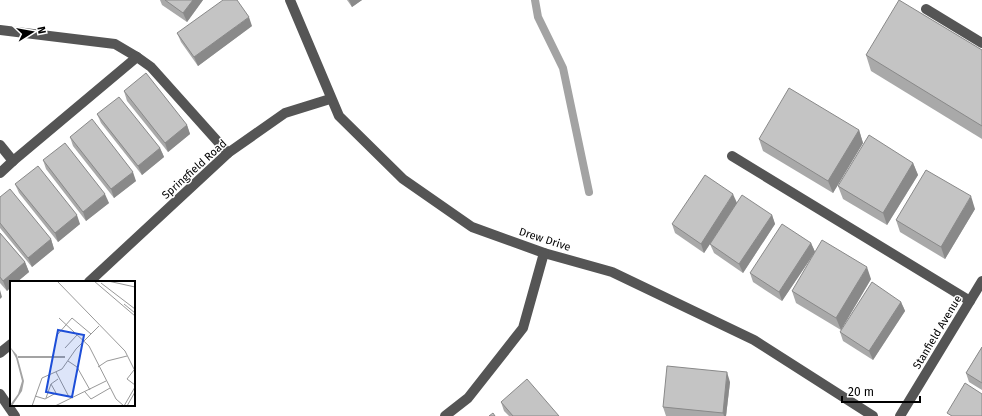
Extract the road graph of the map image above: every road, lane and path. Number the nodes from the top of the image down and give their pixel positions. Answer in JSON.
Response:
{"nodes":[{"id":1,"x":290,"y":0,"type":"edge"},
{"id":2,"x":926,"y":9,"type":"dead end"},
{"id":3,"x":0,"y":30,"type":"edge"},
{"id":4,"x":982,"y":43,"type":"edge"},
{"id":5,"x":137,"y":57,"type":"junction"},
{"id":6,"x":330,"y":99,"type":"junction"},
{"id":7,"x":0,"y":145,"type":"edge"},
{"id":8,"x":228,"y":153,"type":"junction"},
{"id":9,"x":732,"y":156,"type":"dead end"},
{"id":10,"x":14,"y":161,"type":"junction"},
{"id":11,"x":0,"y":173,"type":"edge"},
{"id":12,"x":544,"y":253,"type":"junction"},
{"id":13,"x":90,"y":281,"type":"edge"},
{"id":14,"x":982,"y":282,"type":"edge"},
{"id":15,"x":970,"y":301,"type":"junction"},
{"id":16,"x":10,"y":345,"type":"edge"},
{"id":17,"x":0,"y":353,"type":"edge"},
{"id":18,"x":0,"y":394,"type":"edge"},
{"id":19,"x":15,"y":416,"type":"edge"},
{"id":20,"x":445,"y":416,"type":"edge"},
{"id":21,"x":873,"y":416,"type":"edge"},
{"id":22,"x":900,"y":416,"type":"edge"}],
"edges":[{"from":1,"to":6,"type":"street","name":"Drew Drive"},
{"from":2,"to":4,"type":"street"},
{"from":3,"to":5,"type":"street"},
{"from":5,"to":8,"type":"street"},
{"from":5,"to":10,"type":"street"},
{"from":6,"to":8,"type":"street","name":"Springfield Road"},
{"from":6,"to":12,"type":"street","name":"Drew Drive"},
{"from":7,"to":10,"type":"street"},
{"from":8,"to":13,"type":"street","name":"Springfield Road"},
{"from":9,"to":15,"type":"street"},
{"from":10,"to":11,"type":"street"},
{"from":12,"to":20,"type":"street"},
{"from":12,"to":21,"type":"street","name":"Drew Drive"},
{"from":14,"to":15,"type":"street","name":"Stanfield Avenue"},
{"from":15,"to":22,"type":"street","name":"Stanfield Avenue"},
{"from":16,"to":17,"type":"street"},
{"from":18,"to":19,"type":"street"}]}
